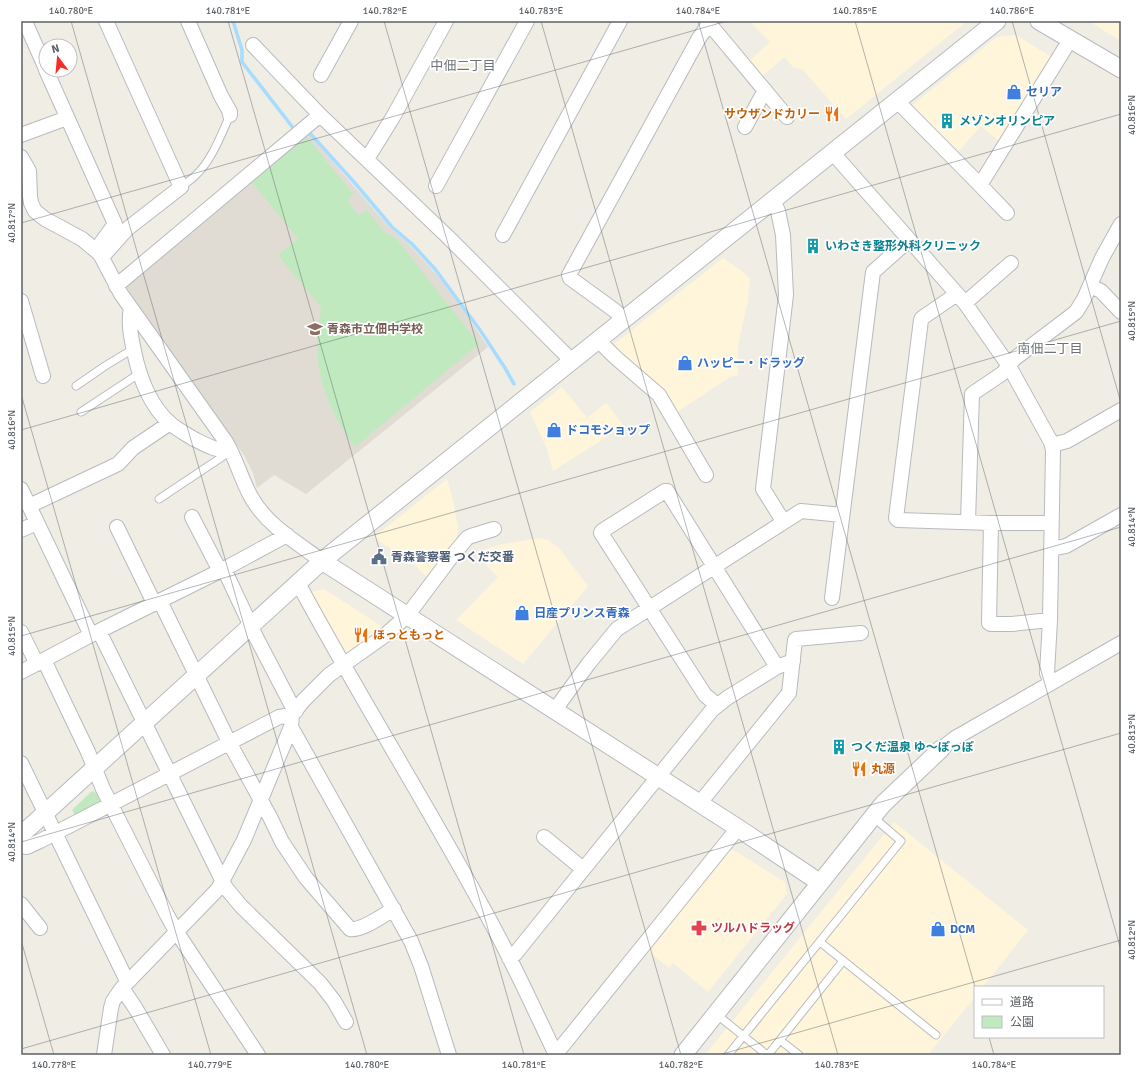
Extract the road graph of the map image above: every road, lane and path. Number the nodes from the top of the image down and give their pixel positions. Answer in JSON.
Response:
{"nodes":[{"id":1,"x":106,"y":21,"type":"edge"},
{"id":2,"x":188,"y":21,"type":"edge"},
{"id":3,"x":351,"y":21,"type":"edge"},
{"id":4,"x":446,"y":21,"type":"edge"},
{"id":5,"x":527,"y":21,"type":"edge"},
{"id":6,"x":620,"y":21,"type":"edge"},
{"id":7,"x":996,"y":21,"type":"edge"},
{"id":8,"x":1039,"y":21,"type":"edge"},
{"id":9,"x":708,"y":23,"type":"edge"},
{"id":10,"x":27,"y":26,"type":"dead end"},
{"id":11,"x":1070,"y":40,"type":"junction"},
{"id":12,"x":253,"y":45,"type":"dead end"},
{"id":13,"x":38,"y":51,"type":"edge"},
{"id":14,"x":1121,"y":69,"type":"edge"},
{"id":15,"x":321,"y":75,"type":"dead end"},
{"id":16,"x":50,"y":78,"type":"edge"},
{"id":17,"x":765,"y":90,"type":"junction"},
{"id":18,"x":897,"y":101,"type":"junction"},
{"id":19,"x":230,"y":115,"type":"joint"},
{"id":20,"x":320,"y":115,"type":"junction"},
{"id":21,"x":787,"y":117,"type":"dead end"},
{"id":22,"x":67,"y":118,"type":"junction"},
{"id":23,"x":745,"y":127,"type":"dead end"},
{"id":24,"x":21,"y":135,"type":"edge"},
{"id":25,"x":832,"y":152,"type":"junction"},
{"id":26,"x":21,"y":157,"type":"edge"},
{"id":27,"x":367,"y":159,"type":"junction"},
{"id":28,"x":980,"y":185,"type":"junction"},
{"id":29,"x":436,"y":186,"type":"dead end"},
{"id":30,"x":181,"y":187,"type":"junction"},
{"id":31,"x":773,"y":200,"type":"junction"},
{"id":32,"x":26,"y":204,"type":"edge"},
{"id":33,"x":1007,"y":213,"type":"dead end"},
{"id":34,"x":1121,"y":224,"type":"edge"},
{"id":35,"x":120,"y":228,"type":"junction"},
{"id":36,"x":503,"y":235,"type":"dead end"},
{"id":37,"x":909,"y":240,"type":"junction"},
{"id":38,"x":99,"y":253,"type":"junction"},
{"id":39,"x":1011,"y":263,"type":"dead end"},
{"id":40,"x":116,"y":286,"type":"junction"},
{"id":41,"x":1090,"y":286,"type":"junction"},
{"id":42,"x":961,"y":299,"type":"junction"},
{"id":43,"x":21,"y":301,"type":"edge"},
{"id":44,"x":131,"y":308,"type":"junction"},
{"id":45,"x":1121,"y":312,"type":"edge"},
{"id":46,"x":624,"y":319,"type":"junction"},
{"id":47,"x":598,"y":340,"type":"junction"},
{"id":48,"x":133,"y":348,"type":"junction"},
{"id":49,"x":572,"y":361,"type":"junction"},
{"id":50,"x":1009,"y":366,"type":"junction"},
{"id":51,"x":140,"y":373,"type":"junction"},
{"id":52,"x":43,"y":376,"type":"dead end"},
{"id":53,"x":76,"y":386,"type":"dead end"},
{"id":54,"x":1121,"y":410,"type":"edge"},
{"id":55,"x":81,"y":412,"type":"dead end"},
{"id":56,"x":170,"y":423,"type":"junction"},
{"id":57,"x":1052,"y":446,"type":"junction"},
{"id":58,"x":229,"y":452,"type":"junction"},
{"id":59,"x":706,"y":475,"type":"dead end"},
{"id":60,"x":21,"y":489,"type":"edge"},
{"id":61,"x":159,"y":499,"type":"dead end"},
{"id":62,"x":29,"y":506,"type":"junction"},
{"id":63,"x":842,"y":515,"type":"junction"},
{"id":64,"x":1121,"y":515,"type":"edge"},
{"id":65,"x":192,"y":517,"type":"dead end"},
{"id":66,"x":783,"y":521,"type":"junction"},
{"id":67,"x":968,"y":522,"type":"junction"},
{"id":68,"x":37,"y":523,"type":"junction"},
{"id":69,"x":991,"y":523,"type":"junction"},
{"id":70,"x":1051,"y":523,"type":"junction"},
{"id":71,"x":117,"y":527,"type":"dead end"},
{"id":72,"x":494,"y":529,"type":"dead end"},
{"id":73,"x":21,"y":530,"type":"edge"},
{"id":74,"x":287,"y":535,"type":"junction"},
{"id":75,"x":1051,"y":549,"type":"junction"},
{"id":76,"x":322,"y":561,"type":"junction"},
{"id":77,"x":715,"y":566,"type":"junction"},
{"id":78,"x":222,"y":570,"type":"junction"},
{"id":79,"x":298,"y":583,"type":"junction"},
{"id":80,"x":832,"y":598,"type":"dead end"},
{"id":81,"x":157,"y":602,"type":"junction"},
{"id":82,"x":649,"y":608,"type":"junction"},
{"id":83,"x":407,"y":616,"type":"junction"},
{"id":84,"x":1050,"y":620,"type":"junction"},
{"id":85,"x":251,"y":625,"type":"junction"},
{"id":86,"x":21,"y":632,"type":"edge"},
{"id":87,"x":95,"y":633,"type":"junction"},
{"id":88,"x":861,"y":634,"type":"dead end"},
{"id":89,"x":1121,"y":643,"type":"edge"},
{"id":90,"x":793,"y":661,"type":"junction"},
{"id":91,"x":40,"y":662,"type":"junction"},
{"id":92,"x":344,"y":664,"type":"junction"},
{"id":93,"x":777,"y":667,"type":"junction"},
{"id":94,"x":21,"y":672,"type":"edge"},
{"id":95,"x":196,"y":675,"type":"junction"},
{"id":96,"x":1051,"y":683,"type":"junction"},
{"id":97,"x":717,"y":705,"type":"junction"},
{"id":98,"x":554,"y":711,"type":"junction"},
{"id":99,"x":293,"y":718,"type":"junction"},
{"id":100,"x":144,"y":722,"type":"junction"},
{"id":101,"x":229,"y":742,"type":"junction"},
{"id":102,"x":941,"y":749,"type":"joint"},
{"id":103,"x":21,"y":763,"type":"edge"},
{"id":104,"x":94,"y":768,"type":"junction"},
{"id":105,"x":169,"y":773,"type":"junction"},
{"id":106,"x":658,"y":777,"type":"junction"},
{"id":107,"x":260,"y":799,"type":"junction"},
{"id":108,"x":111,"y":804,"type":"junction"},
{"id":109,"x":699,"y":804,"type":"junction"},
{"id":110,"x":45,"y":813,"type":"junction"},
{"id":111,"x":872,"y":817,"type":"junction"},
{"id":112,"x":738,"y":828,"type":"junction"},
{"id":113,"x":54,"y":833,"type":"junction"},
{"id":114,"x":21,"y":835,"type":"edge"},
{"id":115,"x":544,"y":837,"type":"dead end"},
{"id":116,"x":21,"y":846,"type":"edge"},
{"id":117,"x":583,"y":869,"type":"junction"},
{"id":118,"x":222,"y":881,"type":"junction"},
{"id":119,"x":819,"y":882,"type":"junction"},
{"id":120,"x":21,"y":904,"type":"edge"},
{"id":121,"x":394,"y":909,"type":"junction"},
{"id":122,"x":40,"y":928,"type":"dead end"},
{"id":123,"x":176,"y":931,"type":"junction"},
{"id":124,"x":820,"y":942,"type":"junction"},
{"id":125,"x":509,"y":958,"type":"junction"},
{"id":126,"x":844,"y":961,"type":"junction"},
{"id":127,"x":124,"y":985,"type":"junction"},
{"id":128,"x":716,"y":1014,"type":"junction"},
{"id":129,"x":346,"y":1022,"type":"dead end"},
{"id":130,"x":936,"y":1035,"type":"dead end"},
{"id":131,"x":743,"y":1036,"type":"junction"},
{"id":132,"x":780,"y":1040,"type":"junction"},
{"id":133,"x":104,"y":1055,"type":"edge"},
{"id":134,"x":163,"y":1055,"type":"edge"},
{"id":135,"x":258,"y":1055,"type":"edge"},
{"id":136,"x":449,"y":1055,"type":"edge"},
{"id":137,"x":556,"y":1055,"type":"edge"},
{"id":138,"x":683,"y":1055,"type":"edge"},
{"id":139,"x":728,"y":1055,"type":"edge"},
{"id":140,"x":767,"y":1055,"type":"edge"},
{"id":141,"x":799,"y":1055,"type":"edge"}],
"edges":[{"from":1,"to":30,"type":"street"},
{"from":2,"to":19,"type":"street"},
{"from":3,"to":15,"type":"street"},
{"from":4,"to":27,"type":"street"},
{"from":5,"to":29,"type":"street"},
{"from":6,"to":36,"type":"street"},
{"from":7,"to":18,"type":"street"},
{"from":8,"to":11,"type":"street"},
{"from":9,"to":17,"type":"street"},
{"from":9,"to":46,"type":"street"},
{"from":10,"to":13,"type":"street"},
{"from":11,"to":14,"type":"street"},
{"from":11,"to":28,"type":"street"},
{"from":12,"to":20,"type":"street"},
{"from":16,"to":22,"type":"street"},
{"from":17,"to":21,"type":"street"},
{"from":17,"to":23,"type":"street"},
{"from":18,"to":25,"type":"street"},
{"from":18,"to":28,"type":"street"},
{"from":19,"to":30,"type":"lane"},
{"from":20,"to":27,"type":"street"},
{"from":20,"to":40,"type":"street"},
{"from":22,"to":24,"type":"street"},
{"from":22,"to":35,"type":"street"},
{"from":25,"to":31,"type":"street"},
{"from":25,"to":37,"type":"street"},
{"from":26,"to":32,"type":"street"},
{"from":27,"to":49,"type":"street"},
{"from":28,"to":33,"type":"street"},
{"from":30,"to":35,"type":"street"},
{"from":31,"to":46,"type":"street"},
{"from":31,"to":66,"type":"street"},
{"from":32,"to":38,"type":"street"},
{"from":34,"to":41,"type":"street"},
{"from":35,"to":38,"type":"street"},
{"from":37,"to":42,"type":"street"},
{"from":37,"to":63,"type":"street"},
{"from":38,"to":40,"type":"street"},
{"from":39,"to":42,"type":"street"},
{"from":40,"to":44,"type":"street"},
{"from":41,"to":45,"type":"street"},
{"from":41,"to":50,"type":"street"},
{"from":42,"to":50,"type":"street"},
{"from":42,"to":67,"type":"street"},
{"from":43,"to":52,"type":"street"},
{"from":44,"to":48,"type":"street"},
{"from":44,"to":58,"type":"street"},
{"from":46,"to":47,"type":"street"},
{"from":47,"to":49,"type":"street"},
{"from":47,"to":59,"type":"street"},
{"from":48,"to":51,"type":"street"},
{"from":48,"to":53,"type":"lane"},
{"from":49,"to":76,"type":"street"},
{"from":50,"to":57,"type":"street"},
{"from":50,"to":67,"type":"street"},
{"from":51,"to":55,"type":"lane"},
{"from":51,"to":56,"type":"street"},
{"from":54,"to":57,"type":"street"},
{"from":56,"to":58,"type":"street"},
{"from":56,"to":62,"type":"street"},
{"from":57,"to":70,"type":"street"},
{"from":58,"to":61,"type":"lane"},
{"from":58,"to":74,"type":"street"},
{"from":60,"to":62,"type":"street"},
{"from":62,"to":68,"type":"street"},
{"from":63,"to":66,"type":"street"},
{"from":63,"to":80,"type":"street"},
{"from":64,"to":75,"type":"street"},
{"from":65,"to":78,"type":"street"},
{"from":66,"to":77,"type":"street"},
{"from":67,"to":69,"type":"street"},
{"from":68,"to":73,"type":"street"},
{"from":68,"to":87,"type":"street"},
{"from":69,"to":70,"type":"street"},
{"from":69,"to":84,"type":"street"},
{"from":70,"to":75,"type":"street"},
{"from":71,"to":81,"type":"street"},
{"from":72,"to":83,"type":"street"},
{"from":74,"to":76,"type":"street"},
{"from":74,"to":78,"type":"street"},
{"from":75,"to":84,"type":"street"},
{"from":76,"to":79,"type":"street"},
{"from":76,"to":83,"type":"street"},
{"from":77,"to":82,"type":"street"},
{"from":77,"to":82,"type":"street"},
{"from":77,"to":93,"type":"street"},
{"from":78,"to":81,"type":"street"},
{"from":78,"to":85,"type":"street"},
{"from":79,"to":85,"type":"street"},
{"from":79,"to":92,"type":"street"},
{"from":81,"to":87,"type":"street"},
{"from":81,"to":95,"type":"street"},
{"from":82,"to":97,"type":"street"},
{"from":82,"to":98,"type":"street"},
{"from":83,"to":92,"type":"street"},
{"from":83,"to":98,"type":"street"},
{"from":84,"to":96,"type":"street"},
{"from":85,"to":95,"type":"street"},
{"from":85,"to":99,"type":"street"},
{"from":86,"to":91,"type":"street"},
{"from":87,"to":91,"type":"street"},
{"from":87,"to":100,"type":"street"},
{"from":88,"to":90,"type":"street"},
{"from":89,"to":96,"type":"street"},
{"from":90,"to":93,"type":"street"},
{"from":90,"to":109,"type":"street"},
{"from":91,"to":94,"type":"street"},
{"from":91,"to":104,"type":"street"},
{"from":92,"to":99,"type":"street"},
{"from":92,"to":125,"type":"street"},
{"from":93,"to":97,"type":"street"},
{"from":95,"to":100,"type":"street"},
{"from":95,"to":101,"type":"street"},
{"from":96,"to":102,"type":"street"},
{"from":97,"to":106,"type":"street"},
{"from":98,"to":106,"type":"street"},
{"from":99,"to":101,"type":"street"},
{"from":99,"to":107,"type":"street"},
{"from":99,"to":121,"type":"street"},
{"from":100,"to":104,"type":"street"},
{"from":100,"to":105,"type":"street"},
{"from":101,"to":105,"type":"street"},
{"from":101,"to":107,"type":"street"},
{"from":102,"to":111,"type":"street"},
{"from":103,"to":110,"type":"street"},
{"from":104,"to":108,"type":"street"},
{"from":104,"to":110,"type":"street"},
{"from":105,"to":108,"type":"street"},
{"from":105,"to":118,"type":"street"},
{"from":106,"to":109,"type":"street"},
{"from":106,"to":117,"type":"street"},
{"from":107,"to":118,"type":"street"},
{"from":107,"to":121,"type":"street"},
{"from":108,"to":113,"type":"street"},
{"from":108,"to":123,"type":"street"},
{"from":109,"to":112,"type":"street"},
{"from":110,"to":113,"type":"street"},
{"from":110,"to":114,"type":"street"},
{"from":111,"to":119,"type":"street"},
{"from":111,"to":124,"type":"lane"},
{"from":112,"to":119,"type":"street"},
{"from":112,"to":137,"type":"street"},
{"from":113,"to":116,"type":"street"},
{"from":113,"to":127,"type":"street"},
{"from":115,"to":117,"type":"street"},
{"from":117,"to":125,"type":"street"},
{"from":118,"to":123,"type":"street"},
{"from":118,"to":129,"type":"street"},
{"from":119,"to":128,"type":"street"},
{"from":120,"to":122,"type":"street"},
{"from":121,"to":136,"type":"street"},
{"from":123,"to":127,"type":"street"},
{"from":123,"to":135,"type":"street"},
{"from":124,"to":126,"type":"lane"},
{"from":124,"to":131,"type":"lane"},
{"from":125,"to":137,"type":"street"},
{"from":126,"to":130,"type":"lane"},
{"from":126,"to":132,"type":"lane"},
{"from":127,"to":133,"type":"street"},
{"from":127,"to":134,"type":"street"},
{"from":128,"to":131,"type":"lane"},
{"from":128,"to":138,"type":"street"},
{"from":131,"to":139,"type":"lane"},
{"from":131,"to":140,"type":"lane"},
{"from":132,"to":140,"type":"lane"},
{"from":132,"to":141,"type":"lane"}]}
